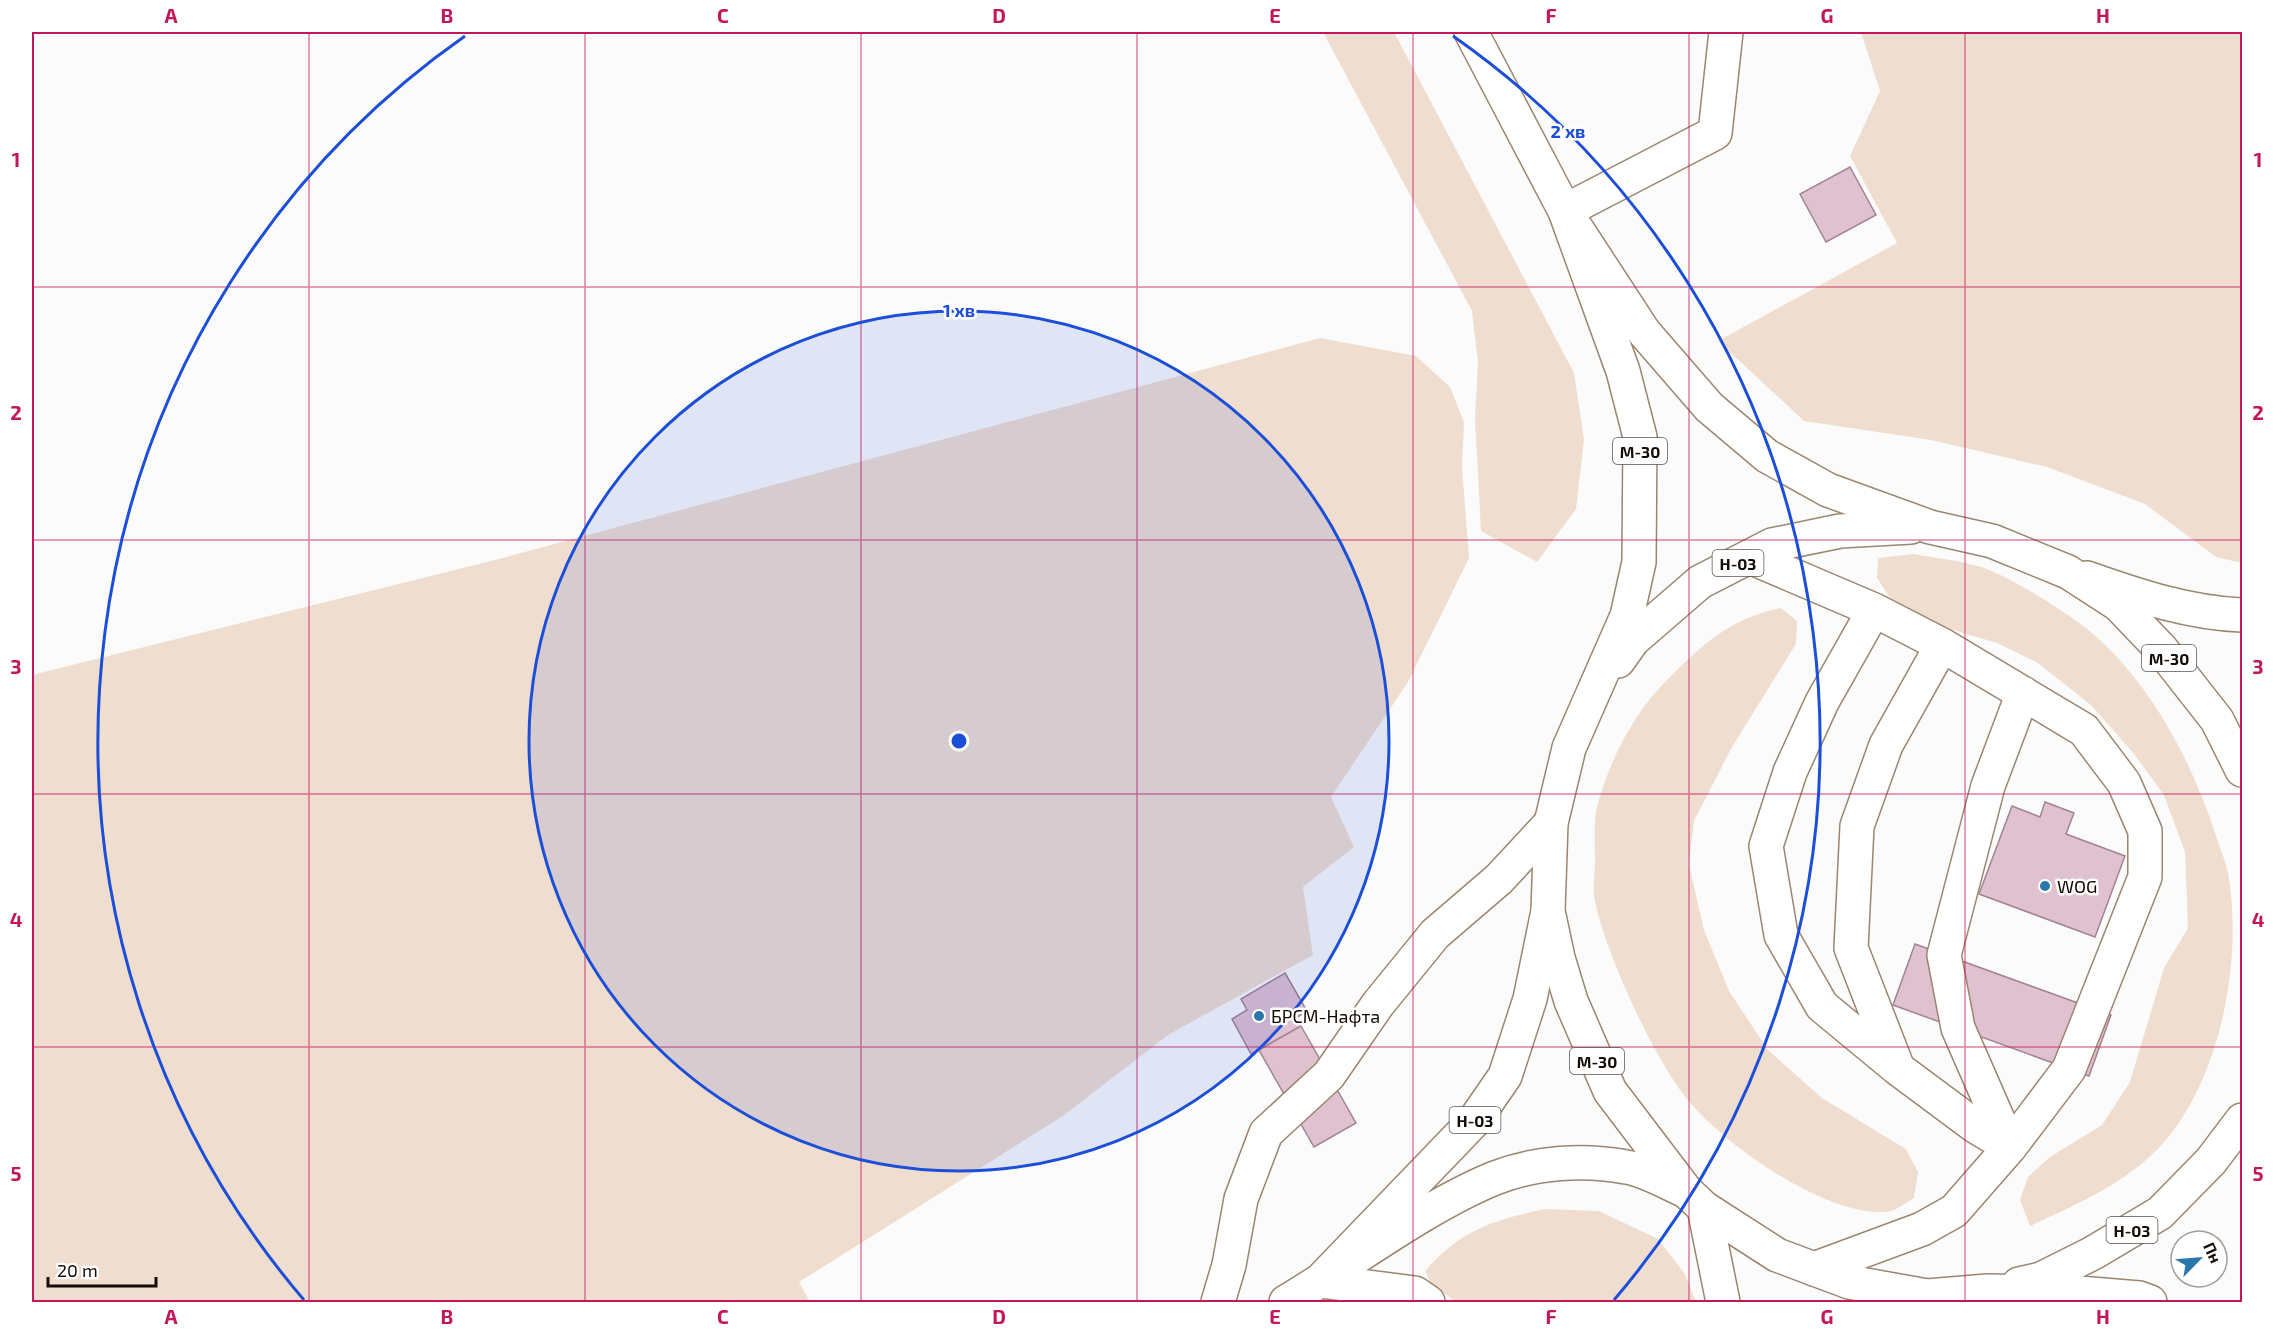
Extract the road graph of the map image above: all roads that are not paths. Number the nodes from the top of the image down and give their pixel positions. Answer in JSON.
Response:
{"nodes":[{"id":1,"x":1471,"y":32,"type":"edge"},
{"id":2,"x":1726,"y":32,"type":"edge"},
{"id":3,"x":1565,"y":211,"type":"junction"},
{"id":4,"x":1930,"y":526,"type":"junction"},
{"id":5,"x":1750,"y":557,"type":"junction"},
{"id":6,"x":2068,"y":572,"type":"junction"},
{"id":7,"x":1874,"y":610,"type":"junction"},
{"id":8,"x":2242,"y":615,"type":"edge"},
{"id":9,"x":1942,"y":645,"type":"junction"},
{"id":10,"x":2023,"y":693,"type":"junction"},
{"id":11,"x":1594,"y":696,"type":"junction"},
{"id":12,"x":2242,"y":770,"type":"edge"},
{"id":13,"x":1551,"y":823,"type":"junction"},
{"id":14,"x":1548,"y":911,"type":"junction"},
{"id":15,"x":1897,"y":1068,"type":"junction"},
{"id":16,"x":2242,"y":1120,"type":"edge"},
{"id":17,"x":2010,"y":1147,"type":"junction"},
{"id":18,"x":1695,"y":1199,"type":"junction"},
{"id":19,"x":1814,"y":1269,"type":"junction"},
{"id":20,"x":1320,"y":1281,"type":"junction"},
{"id":21,"x":1988,"y":1291,"type":"junction"},
{"id":22,"x":1917,"y":1299,"type":"edge"},
{"id":23,"x":1218,"y":1302,"type":"edge"},
{"id":24,"x":1286,"y":1302,"type":"edge"},
{"id":25,"x":1428,"y":1302,"type":"edge"},
{"id":26,"x":1723,"y":1302,"type":"edge"},
{"id":27,"x":2150,"y":1302,"type":"edge"}],
"edges":[{"from":1,"to":3,"type":"main road","number":"М-30"},
{"from":2,"to":3,"type":"main road"},
{"from":3,"to":4,"type":"main road","number":"М-30"},
{"from":3,"to":11,"type":"main road","number":"М-30"},
{"from":4,"to":5,"type":"main road","number":"Н-03"},
{"from":4,"to":6,"type":"main road","number":"М-30"},
{"from":5,"to":7,"type":"main road"},
{"from":5,"to":11,"type":"main road","number":"Н-03"},
{"from":6,"to":8,"type":"main road"},
{"from":6,"to":12,"type":"main road","number":"М-30"},
{"from":7,"to":9,"type":"main road"},
{"from":7,"to":15,"type":"main road"},
{"from":9,"to":10,"type":"main road"},
{"from":9,"to":15,"type":"main road"},
{"from":10,"to":17,"type":"main road"},
{"from":10,"to":17,"type":"main road"},
{"from":11,"to":13,"type":"main road","number":"М-30"},
{"from":13,"to":14,"type":"main road","number":"М-30"},
{"from":13,"to":23,"type":"main road"},
{"from":14,"to":18,"type":"main road","number":"М-30"},
{"from":14,"to":20,"type":"main road","number":"Н-03"},
{"from":15,"to":17,"type":"main road"},
{"from":16,"to":21,"type":"main road","number":"Н-03"},
{"from":17,"to":19,"type":"main road"},
{"from":18,"to":19,"type":"main road","number":"М-30"},
{"from":18,"to":20,"type":"main road","number":"Н-03"},
{"from":18,"to":26,"type":"main road"},
{"from":19,"to":22,"type":"main road","number":"М-30"},
{"from":20,"to":24,"type":"main road","number":"Н-03"},
{"from":20,"to":25,"type":"main road"},
{"from":21,"to":22,"type":"main road","number":"М-30"},
{"from":21,"to":27,"type":"main road","number":"М-30"}]}
